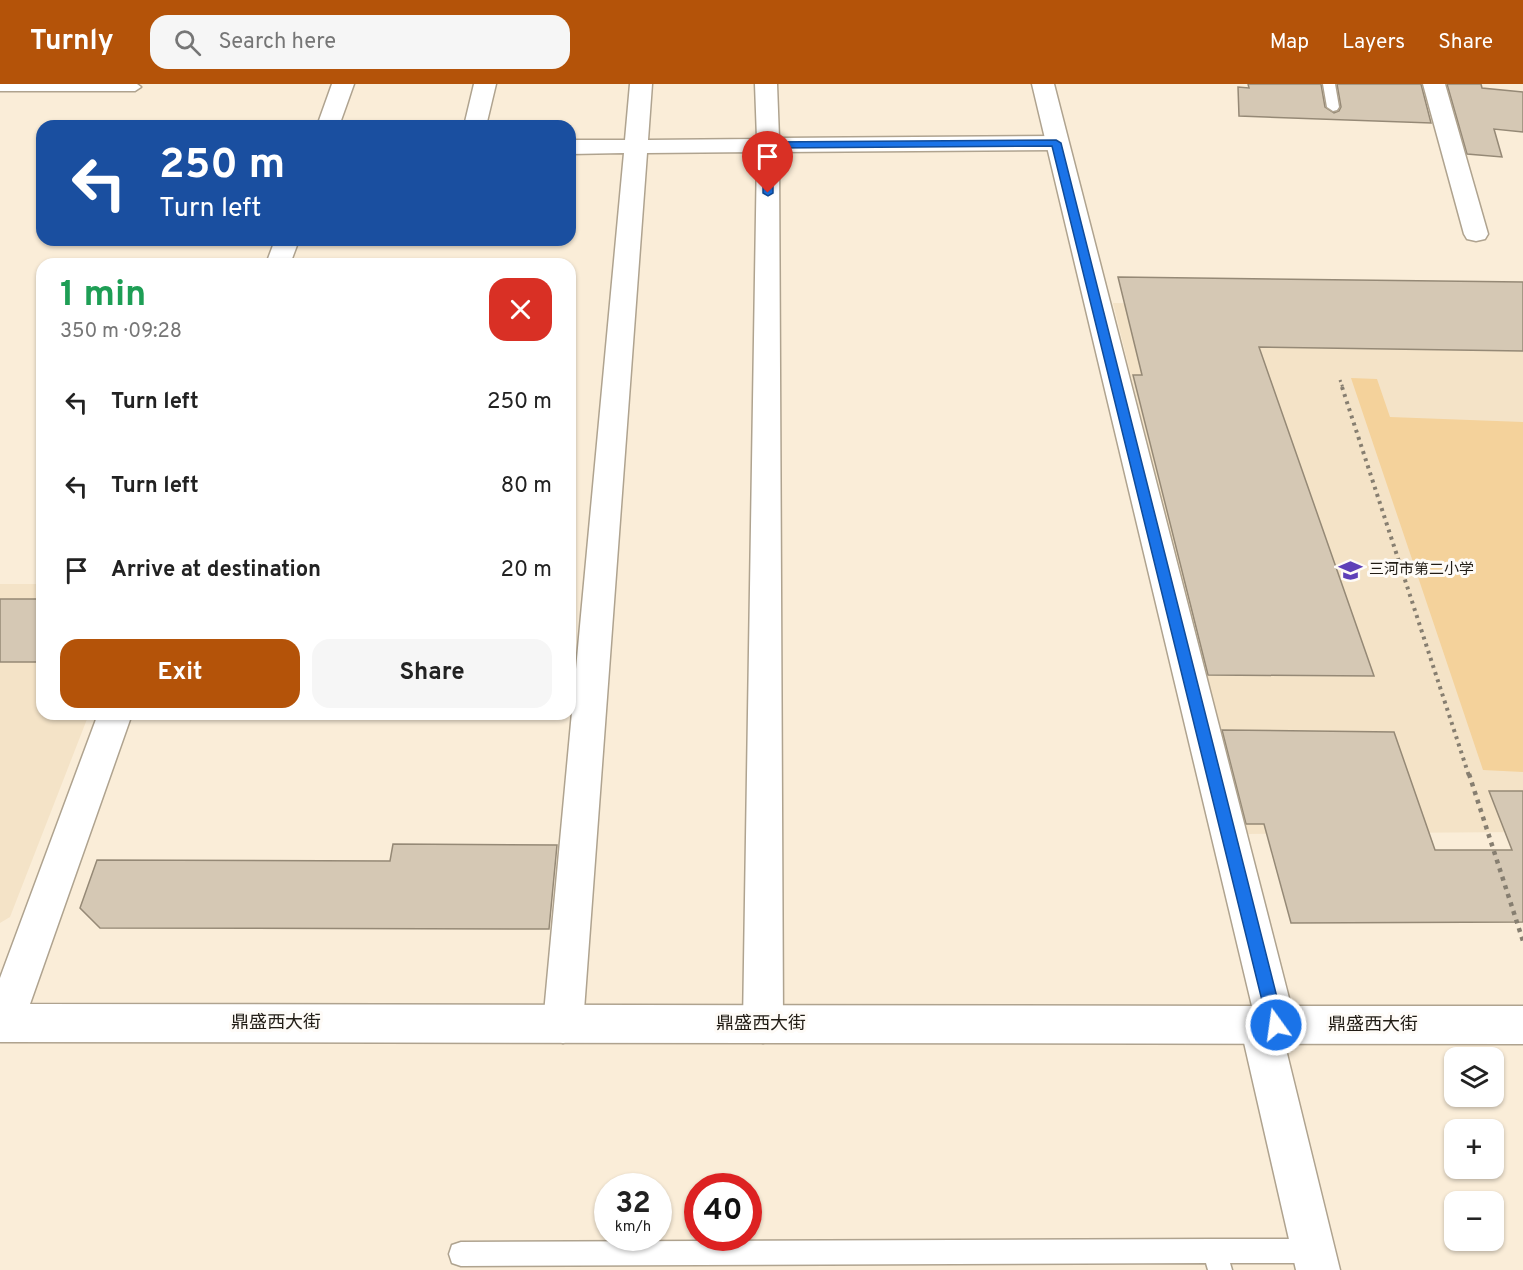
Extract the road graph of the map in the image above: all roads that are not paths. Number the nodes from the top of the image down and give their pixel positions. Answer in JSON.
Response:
{"nodes":[{"id":1,"x":344,"y":84,"type":"edge"},
{"id":2,"x":485,"y":84,"type":"edge"},
{"id":3,"x":641,"y":84,"type":"edge"},
{"id":4,"x":765,"y":84,"type":"edge"},
{"id":5,"x":1043,"y":84,"type":"edge"},
{"id":6,"x":1329,"y":84,"type":"edge"},
{"id":7,"x":1434,"y":84,"type":"edge"},
{"id":8,"x":0,"y":87,"type":"edge"},
{"id":9,"x":135,"y":87,"type":"dead end"},
{"id":10,"x":1333,"y":107,"type":"dead end"},
{"id":11,"x":330,"y":120,"type":"edge"},
{"id":12,"x":476,"y":120,"type":"edge"},
{"id":13,"x":1056,"y":143,"type":"junction"},
{"id":14,"x":768,"y":145,"type":"junction"},
{"id":15,"x":636,"y":146,"type":"junction"},
{"id":16,"x":576,"y":147,"type":"edge"},
{"id":17,"x":1476,"y":234,"type":"dead end"},
{"id":18,"x":113,"y":720,"type":"edge"},
{"id":19,"x":2,"y":1023,"type":"edge"},
{"id":20,"x":563,"y":1024,"type":"junction"},
{"id":21,"x":763,"y":1024,"type":"junction"},
{"id":22,"x":1268,"y":1025,"type":"junction"},
{"id":23,"x":1523,"y":1025,"type":"edge"},
{"id":24,"x":461,"y":1254,"type":"dead end"},
{"id":25,"x":1316,"y":1260,"type":"edge"},
{"id":26,"x":1008,"y":1261,"type":"edge"},
{"id":27,"x":1217,"y":1261,"type":"edge"}],
"edges":[{"from":1,"to":11,"type":"street"},
{"from":2,"to":12,"type":"street"},
{"from":3,"to":15,"type":"street"},
{"from":4,"to":14,"type":"street"},
{"from":5,"to":13,"type":"street"},
{"from":6,"to":10,"type":"lane"},
{"from":7,"to":17,"type":"street"},
{"from":8,"to":9,"type":"lane"},
{"from":13,"to":14,"type":"street"},
{"from":13,"to":22,"type":"street"},
{"from":14,"to":15,"type":"street"},
{"from":14,"to":21,"type":"street"},
{"from":15,"to":16,"type":"street"},
{"from":15,"to":20,"type":"street"},
{"from":18,"to":19,"type":"street"},
{"from":19,"to":20,"type":"street","name":"鼎盛西大街"},
{"from":20,"to":21,"type":"street","name":"鼎盛西大街"},
{"from":21,"to":22,"type":"street","name":"鼎盛西大街"},
{"from":22,"to":23,"type":"street","name":"鼎盛西大街"},
{"from":22,"to":25,"type":"street"},
{"from":24,"to":26,"type":"lane"},
{"from":25,"to":27,"type":"lane"},
{"from":26,"to":27,"type":"lane"}]}
